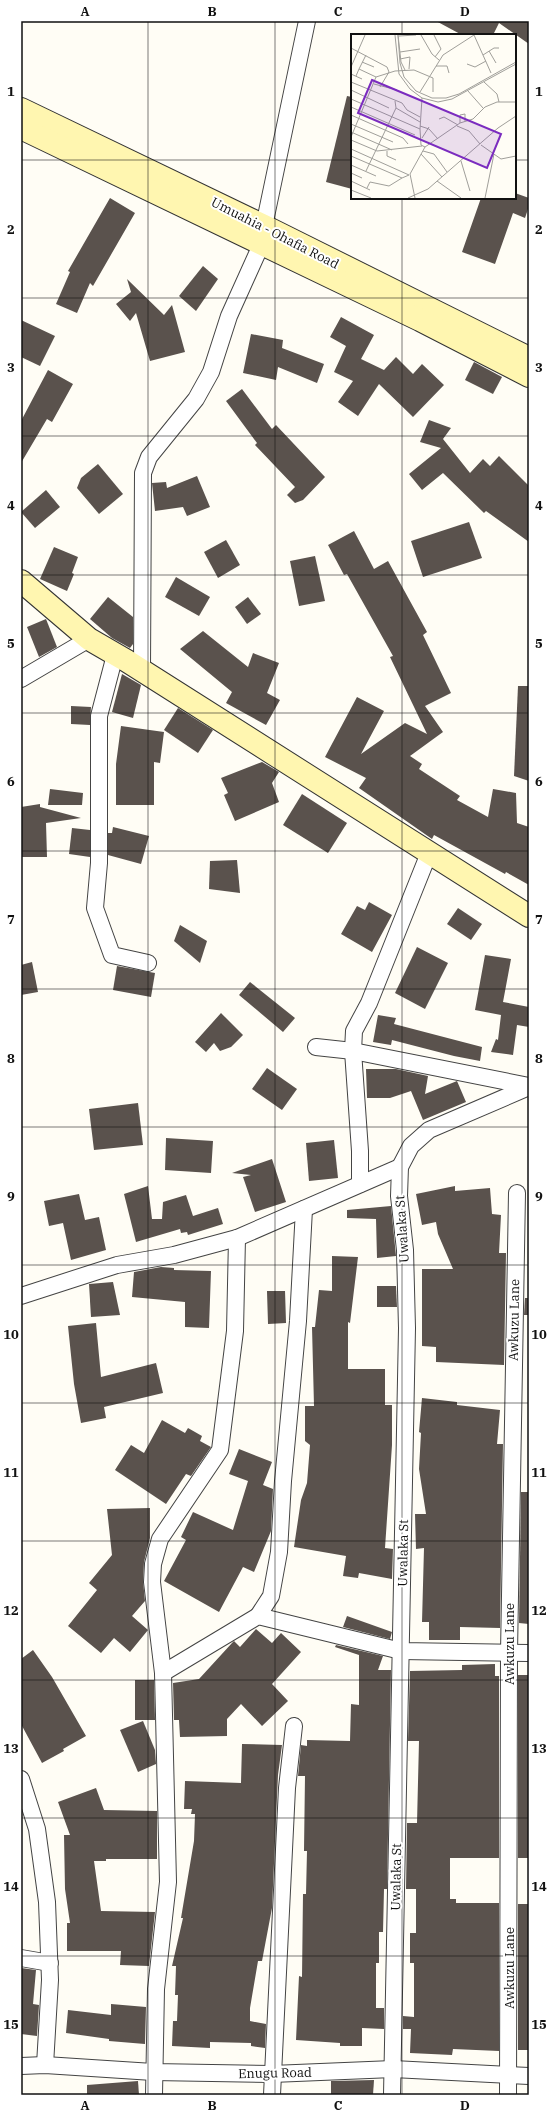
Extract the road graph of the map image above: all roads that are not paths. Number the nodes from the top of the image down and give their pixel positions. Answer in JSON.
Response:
{"nodes":[{"id":1,"x":307,"y":21,"type":"edge"},
{"id":2,"x":21,"y":109,"type":"edge"},
{"id":3,"x":21,"y":128,"type":"edge"},
{"id":4,"x":262,"y":235,"type":"junction"},
{"id":5,"x":312,"y":260,"type":"junction"},
{"id":6,"x":529,"y":358,"type":"edge"},
{"id":7,"x":529,"y":376,"type":"edge"},
{"id":8,"x":21,"y":581,"type":"edge"},
{"id":9,"x":89,"y":639,"type":"junction"},
{"id":10,"x":115,"y":654,"type":"junction"},
{"id":11,"x":142,"y":670,"type":"junction"},
{"id":12,"x":21,"y":679,"type":"edge"},
{"id":13,"x":429,"y":853,"type":"junction"},
{"id":14,"x":529,"y":916,"type":"edge"},
{"id":15,"x":148,"y":963,"type":"dead end"},
{"id":16,"x":316,"y":1047,"type":"dead end"},
{"id":17,"x":352,"y":1051,"type":"junction"},
{"id":18,"x":529,"y":1086,"type":"edge"},
{"id":19,"x":400,"y":1166,"type":"junction"},
{"id":20,"x":360,"y":1184,"type":"junction"},
{"id":21,"x":517,"y":1193,"type":"dead end"},
{"id":22,"x":304,"y":1209,"type":"junction"},
{"id":23,"x":237,"y":1238,"type":"junction"},
{"id":24,"x":21,"y":1296,"type":"edge"},
{"id":25,"x":258,"y":1616,"type":"junction"},
{"id":26,"x":401,"y":1651,"type":"junction"},
{"id":27,"x":509,"y":1653,"type":"junction"},
{"id":28,"x":529,"y":1653,"type":"edge"},
{"id":29,"x":163,"y":1673,"type":"junction"},
{"id":30,"x":294,"y":1726,"type":"dead end"},
{"id":31,"x":21,"y":1779,"type":"edge"},
{"id":32,"x":21,"y":1958,"type":"edge"},
{"id":33,"x":50,"y":1963,"type":"junction"},
{"id":34,"x":45,"y":2065,"type":"junction"},
{"id":35,"x":21,"y":2066,"type":"edge"},
{"id":36,"x":393,"y":2069,"type":"junction"},
{"id":37,"x":154,"y":2072,"type":"junction"},
{"id":38,"x":272,"y":2074,"type":"junction"},
{"id":39,"x":509,"y":2076,"type":"junction"},
{"id":40,"x":529,"y":2076,"type":"edge"},
{"id":41,"x":154,"y":2095,"type":"edge"},
{"id":42,"x":272,"y":2095,"type":"edge"},
{"id":43,"x":392,"y":2095,"type":"edge"},
{"id":44,"x":508,"y":2095,"type":"edge"}],
"edges":[{"from":1,"to":4,"type":"street"},
{"from":2,"to":4,"type":"main road","name":"Umuahia - Ohafia Road"},
{"from":3,"to":4,"type":"main road","name":"Umuahia - Ohafia Road"},
{"from":4,"to":5,"type":"main road","name":"Umuahia - Ohafia Road"},
{"from":4,"to":11,"type":"street"},
{"from":5,"to":6,"type":"main road","name":"Umuahia - Ohafia Road"},
{"from":5,"to":7,"type":"main road","name":"Umuahia - Ohafia Road"},
{"from":8,"to":9,"type":"main road"},
{"from":9,"to":10,"type":"main road"},
{"from":9,"to":12,"type":"street"},
{"from":10,"to":11,"type":"main road"},
{"from":10,"to":15,"type":"street"},
{"from":11,"to":13,"type":"main road"},
{"from":13,"to":14,"type":"main road"},
{"from":13,"to":17,"type":"street"},
{"from":16,"to":17,"type":"street"},
{"from":17,"to":18,"type":"street"},
{"from":17,"to":20,"type":"street"},
{"from":18,"to":19,"type":"street","name":"Uwalaka St"},
{"from":19,"to":20,"type":"street"},
{"from":19,"to":26,"type":"street","name":"Uwalaka St"},
{"from":20,"to":22,"type":"street"},
{"from":21,"to":27,"type":"street","name":"Awkuzu Lane"},
{"from":22,"to":23,"type":"street"},
{"from":22,"to":25,"type":"street"},
{"from":23,"to":24,"type":"street"},
{"from":23,"to":29,"type":"street"},
{"from":25,"to":26,"type":"street"},
{"from":25,"to":29,"type":"street"},
{"from":26,"to":27,"type":"street"},
{"from":26,"to":36,"type":"street","name":"Uwalaka St"},
{"from":27,"to":28,"type":"street"},
{"from":27,"to":39,"type":"street","name":"Awkuzu Lane"},
{"from":29,"to":37,"type":"street"},
{"from":30,"to":38,"type":"street"},
{"from":31,"to":33,"type":"street"},
{"from":32,"to":33,"type":"street"},
{"from":33,"to":34,"type":"street"},
{"from":34,"to":35,"type":"street","name":"Enugu Road"},
{"from":34,"to":37,"type":"street","name":"Enugu Road"},
{"from":36,"to":38,"type":"street","name":"Enugu Road"},
{"from":36,"to":39,"type":"street","name":"Enugu Road"},
{"from":36,"to":43,"type":"street","name":"Uwalaka St"},
{"from":37,"to":38,"type":"street","name":"Enugu Road"},
{"from":37,"to":41,"type":"street"},
{"from":38,"to":42,"type":"street"},
{"from":39,"to":40,"type":"street","name":"Enugu Road"},
{"from":39,"to":44,"type":"street","name":"Awkuzu Lane"}]}
